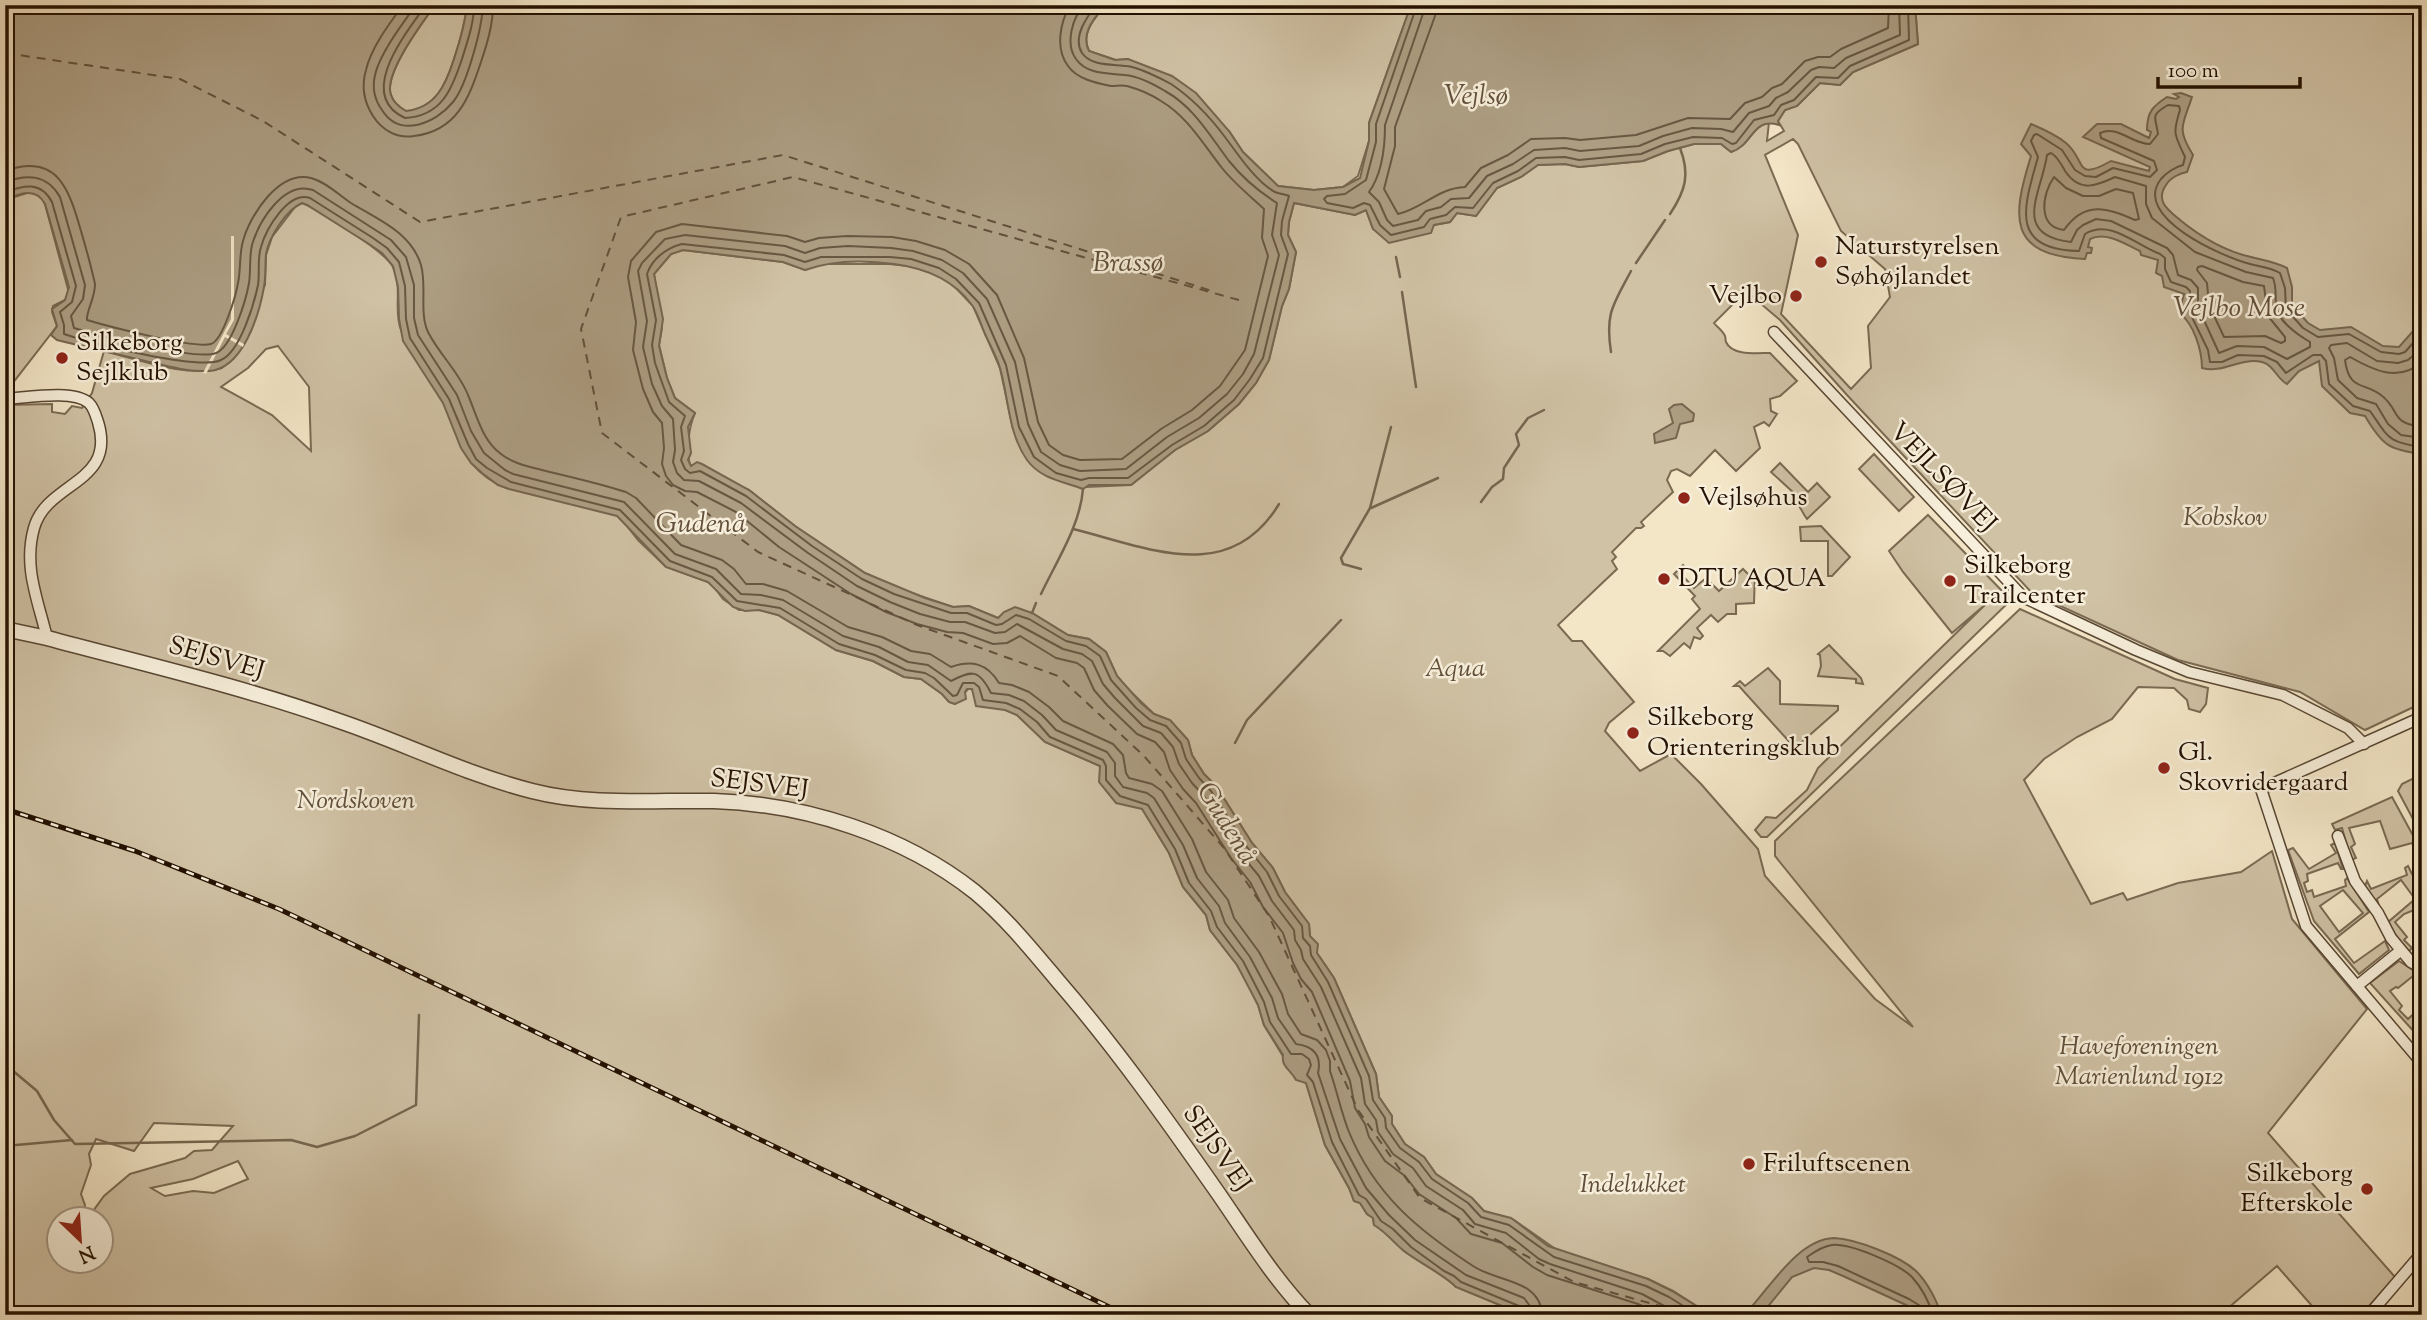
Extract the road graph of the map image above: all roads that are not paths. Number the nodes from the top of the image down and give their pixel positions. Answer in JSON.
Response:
{"nodes":[{"id":1,"x":1774,"y":332,"type":"dead end"},
{"id":2,"x":5,"y":399,"type":"edge"},
{"id":3,"x":5,"y":629,"type":"edge"},
{"id":4,"x":47,"y":638,"type":"junction"},
{"id":5,"x":2422,"y":717,"type":"edge"},
{"id":6,"x":2364,"y":744,"type":"junction"},
{"id":7,"x":2338,"y":835,"type":"dead end"},
{"id":8,"x":2400,"y":951,"type":"junction"},
{"id":9,"x":2422,"y":968,"type":"edge"},
{"id":10,"x":2357,"y":986,"type":"junction"},
{"id":11,"x":2422,"y":1063,"type":"edge"},
{"id":12,"x":2422,"y":1253,"type":"edge"},
{"id":13,"x":1309,"y":1315,"type":"edge"},
{"id":14,"x":2369,"y":1315,"type":"edge"}],
"edges":[{"from":1,"to":6,"type":"street","name":"VEJLSØVEJ"},
{"from":2,"to":4,"type":"street"},
{"from":3,"to":4,"type":"street","name":"SEJSVEJ"},
{"from":4,"to":13,"type":"street","name":"SEJSVEJ"},
{"from":5,"to":6,"type":"street"},
{"from":6,"to":10,"type":"street"},
{"from":7,"to":8,"type":"street"},
{"from":8,"to":9,"type":"street"},
{"from":8,"to":10,"type":"street"},
{"from":10,"to":11,"type":"street"},
{"from":12,"to":14,"type":"street"}]}
